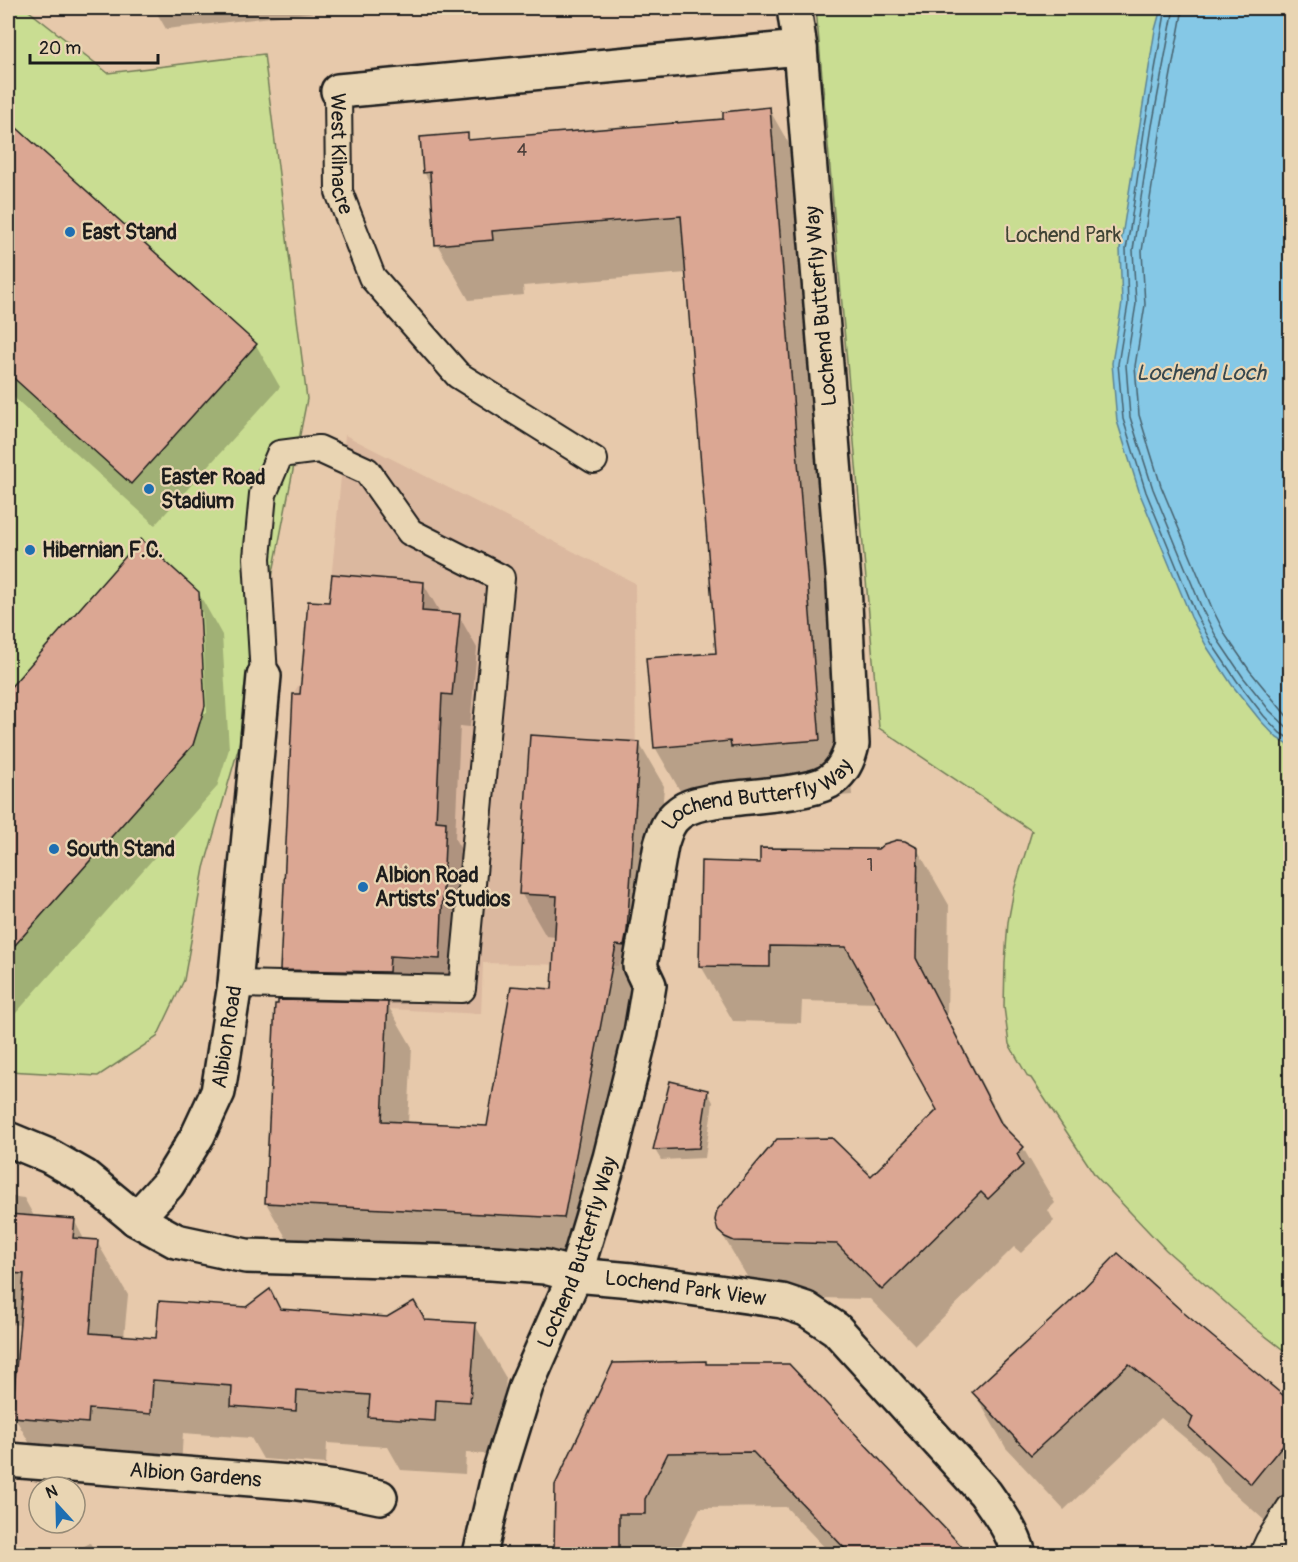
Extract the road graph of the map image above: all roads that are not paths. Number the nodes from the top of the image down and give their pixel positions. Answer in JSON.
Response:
{"nodes":[{"id":1,"x":794,"y":8,"type":"edge"},
{"id":2,"x":800,"y":48,"type":"junction"},
{"id":3,"x":338,"y":91,"type":"joint"},
{"id":4,"x":594,"y":460,"type":"dead end"},
{"id":5,"x":264,"y":676,"type":"joint"},
{"id":6,"x":235,"y":984,"type":"junction"},
{"id":7,"x":8,"y":1139,"type":"edge"},
{"id":8,"x":136,"y":1219,"type":"junction"},
{"id":9,"x":574,"y":1275,"type":"junction"},
{"id":10,"x":8,"y":1460,"type":"edge"},
{"id":11,"x":380,"y":1497,"type":"dead end"},
{"id":12,"x":1290,"y":1508,"type":"edge"},
{"id":13,"x":480,"y":1554,"type":"edge"},
{"id":14,"x":1019,"y":1554,"type":"edge"},
{"id":15,"x":1263,"y":1554,"type":"edge"}],
"edges":[{"from":1,"to":2,"type":"street","name":"Lochend Butterfly Way"},
{"from":2,"to":3,"type":"street","name":"West Kilnacre"},
{"from":2,"to":9,"type":"street","name":"Lochend Butterfly Way"},
{"from":3,"to":4,"type":"lane","name":"West Kilnacre"},
{"from":5,"to":6,"type":"street","name":"Albion Road"},
{"from":5,"to":6,"type":"lane"},
{"from":6,"to":8,"type":"street","name":"Albion Road"},
{"from":7,"to":8,"type":"street"},
{"from":8,"to":9,"type":"street","name":"Lochend Park View"},
{"from":9,"to":13,"type":"street","name":"Lochend Butterfly Way"},
{"from":9,"to":14,"type":"street","name":"Lochend Park View"},
{"from":10,"to":11,"type":"street","name":"Albion Gardens"},
{"from":12,"to":15,"type":"lane"}]}
